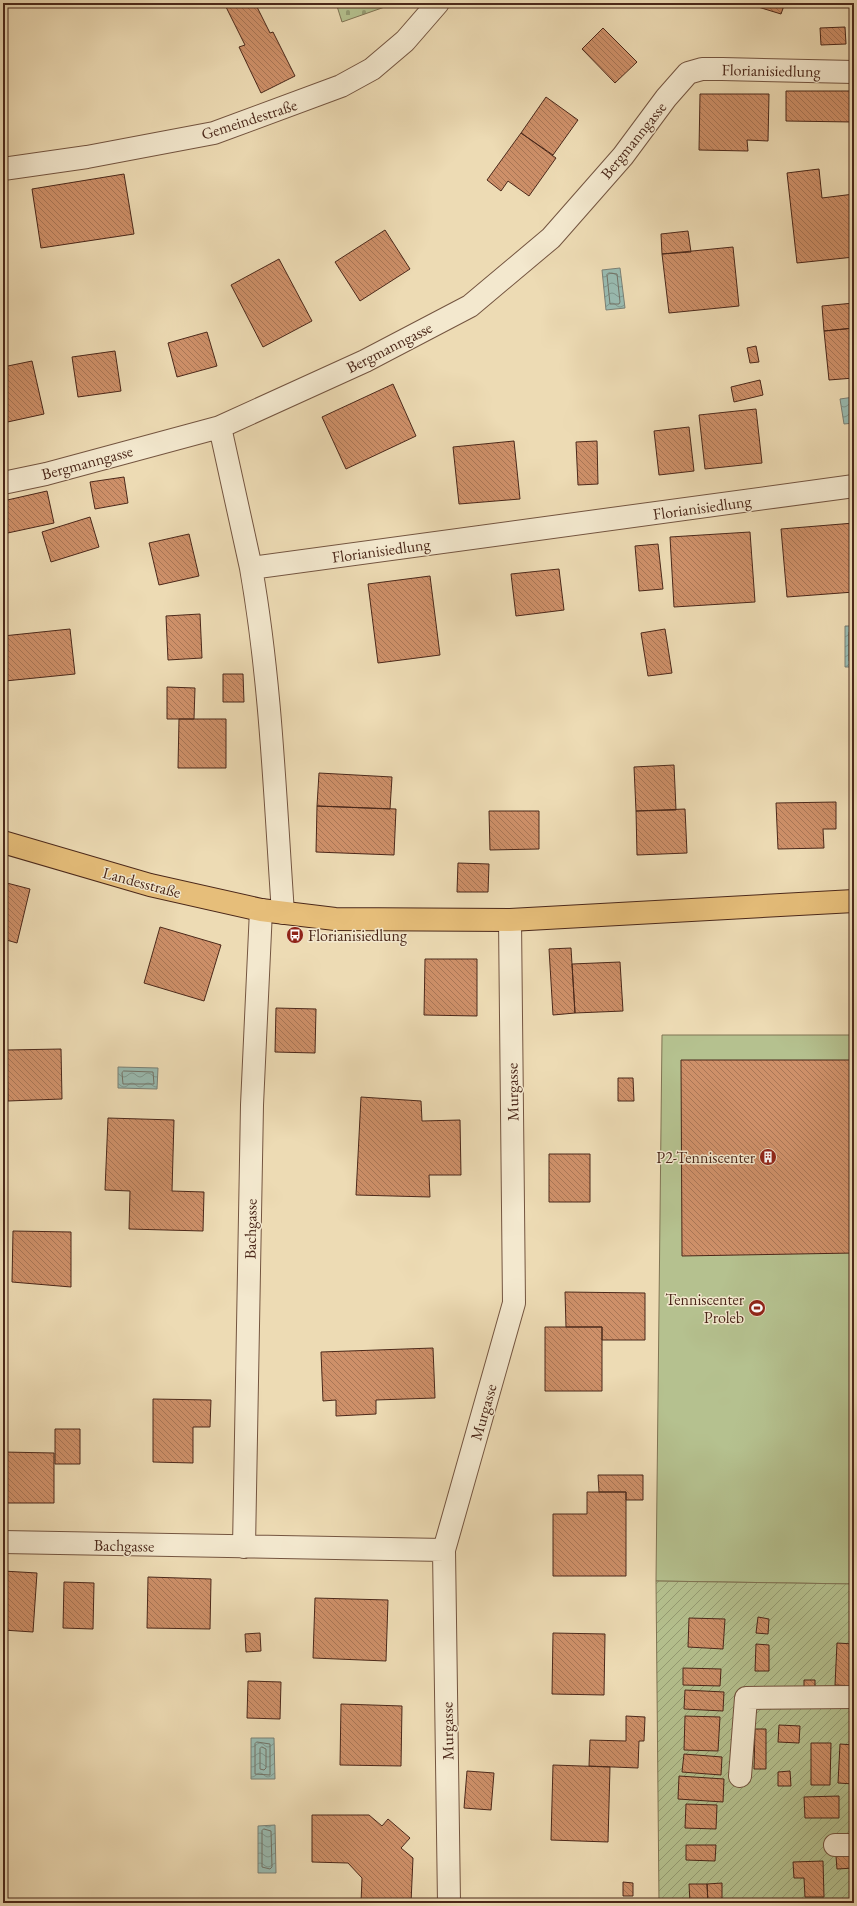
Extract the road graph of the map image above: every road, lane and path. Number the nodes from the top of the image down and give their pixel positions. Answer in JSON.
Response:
{"nodes":[{"id":1,"x":438,"y":3,"type":"edge"},
{"id":2,"x":854,"y":72,"type":"edge"},
{"id":3,"x":688,"y":74,"type":"joint"},
{"id":4,"x":3,"y":169,"type":"edge"},
{"id":5,"x":220,"y":427,"type":"junction"},
{"id":6,"x":3,"y":483,"type":"edge"},
{"id":7,"x":854,"y":486,"type":"edge"},
{"id":8,"x":251,"y":568,"type":"junction"},
{"id":9,"x":3,"y":842,"type":"edge"},
{"id":10,"x":854,"y":901,"type":"edge"},
{"id":11,"x":261,"y":910,"type":"junction"},
{"id":12,"x":283,"y":913,"type":"junction"},
{"id":13,"x":510,"y":920,"type":"junction"},
{"id":14,"x":3,"y":1542,"type":"edge"},
{"id":15,"x":244,"y":1547,"type":"junction"},
{"id":16,"x":444,"y":1550,"type":"junction"},
{"id":17,"x":854,"y":1697,"type":"edge"},
{"id":18,"x":740,"y":1776,"type":"dead end"},
{"id":19,"x":449,"y":1903,"type":"edge"}],
"edges":[{"from":1,"to":4,"type":"street","name":"Gemeindestraße"},
{"from":2,"to":3,"type":"street","name":"Florianisiedlung"},
{"from":3,"to":5,"type":"street","name":"Bergmanngasse"},
{"from":5,"to":6,"type":"street","name":"Bergmanngasse"},
{"from":5,"to":8,"type":"street"},
{"from":7,"to":8,"type":"street","name":"Florianisiedlung"},
{"from":8,"to":12,"type":"street"},
{"from":9,"to":11,"type":"main road","name":"Landesstraße"},
{"from":10,"to":13,"type":"main road","name":"Landesstraße"},
{"from":11,"to":12,"type":"main road","name":"Landesstraße"},
{"from":11,"to":15,"type":"street","name":"Bachgasse"},
{"from":12,"to":13,"type":"main road","name":"Landesstraße"},
{"from":13,"to":16,"type":"street","name":"Murgasse"},
{"from":14,"to":15,"type":"street","name":"Bachgasse"},
{"from":15,"to":16,"type":"street","name":"Bachgasse"},
{"from":16,"to":19,"type":"street","name":"Murgasse"},
{"from":17,"to":18,"type":"street"}]}
